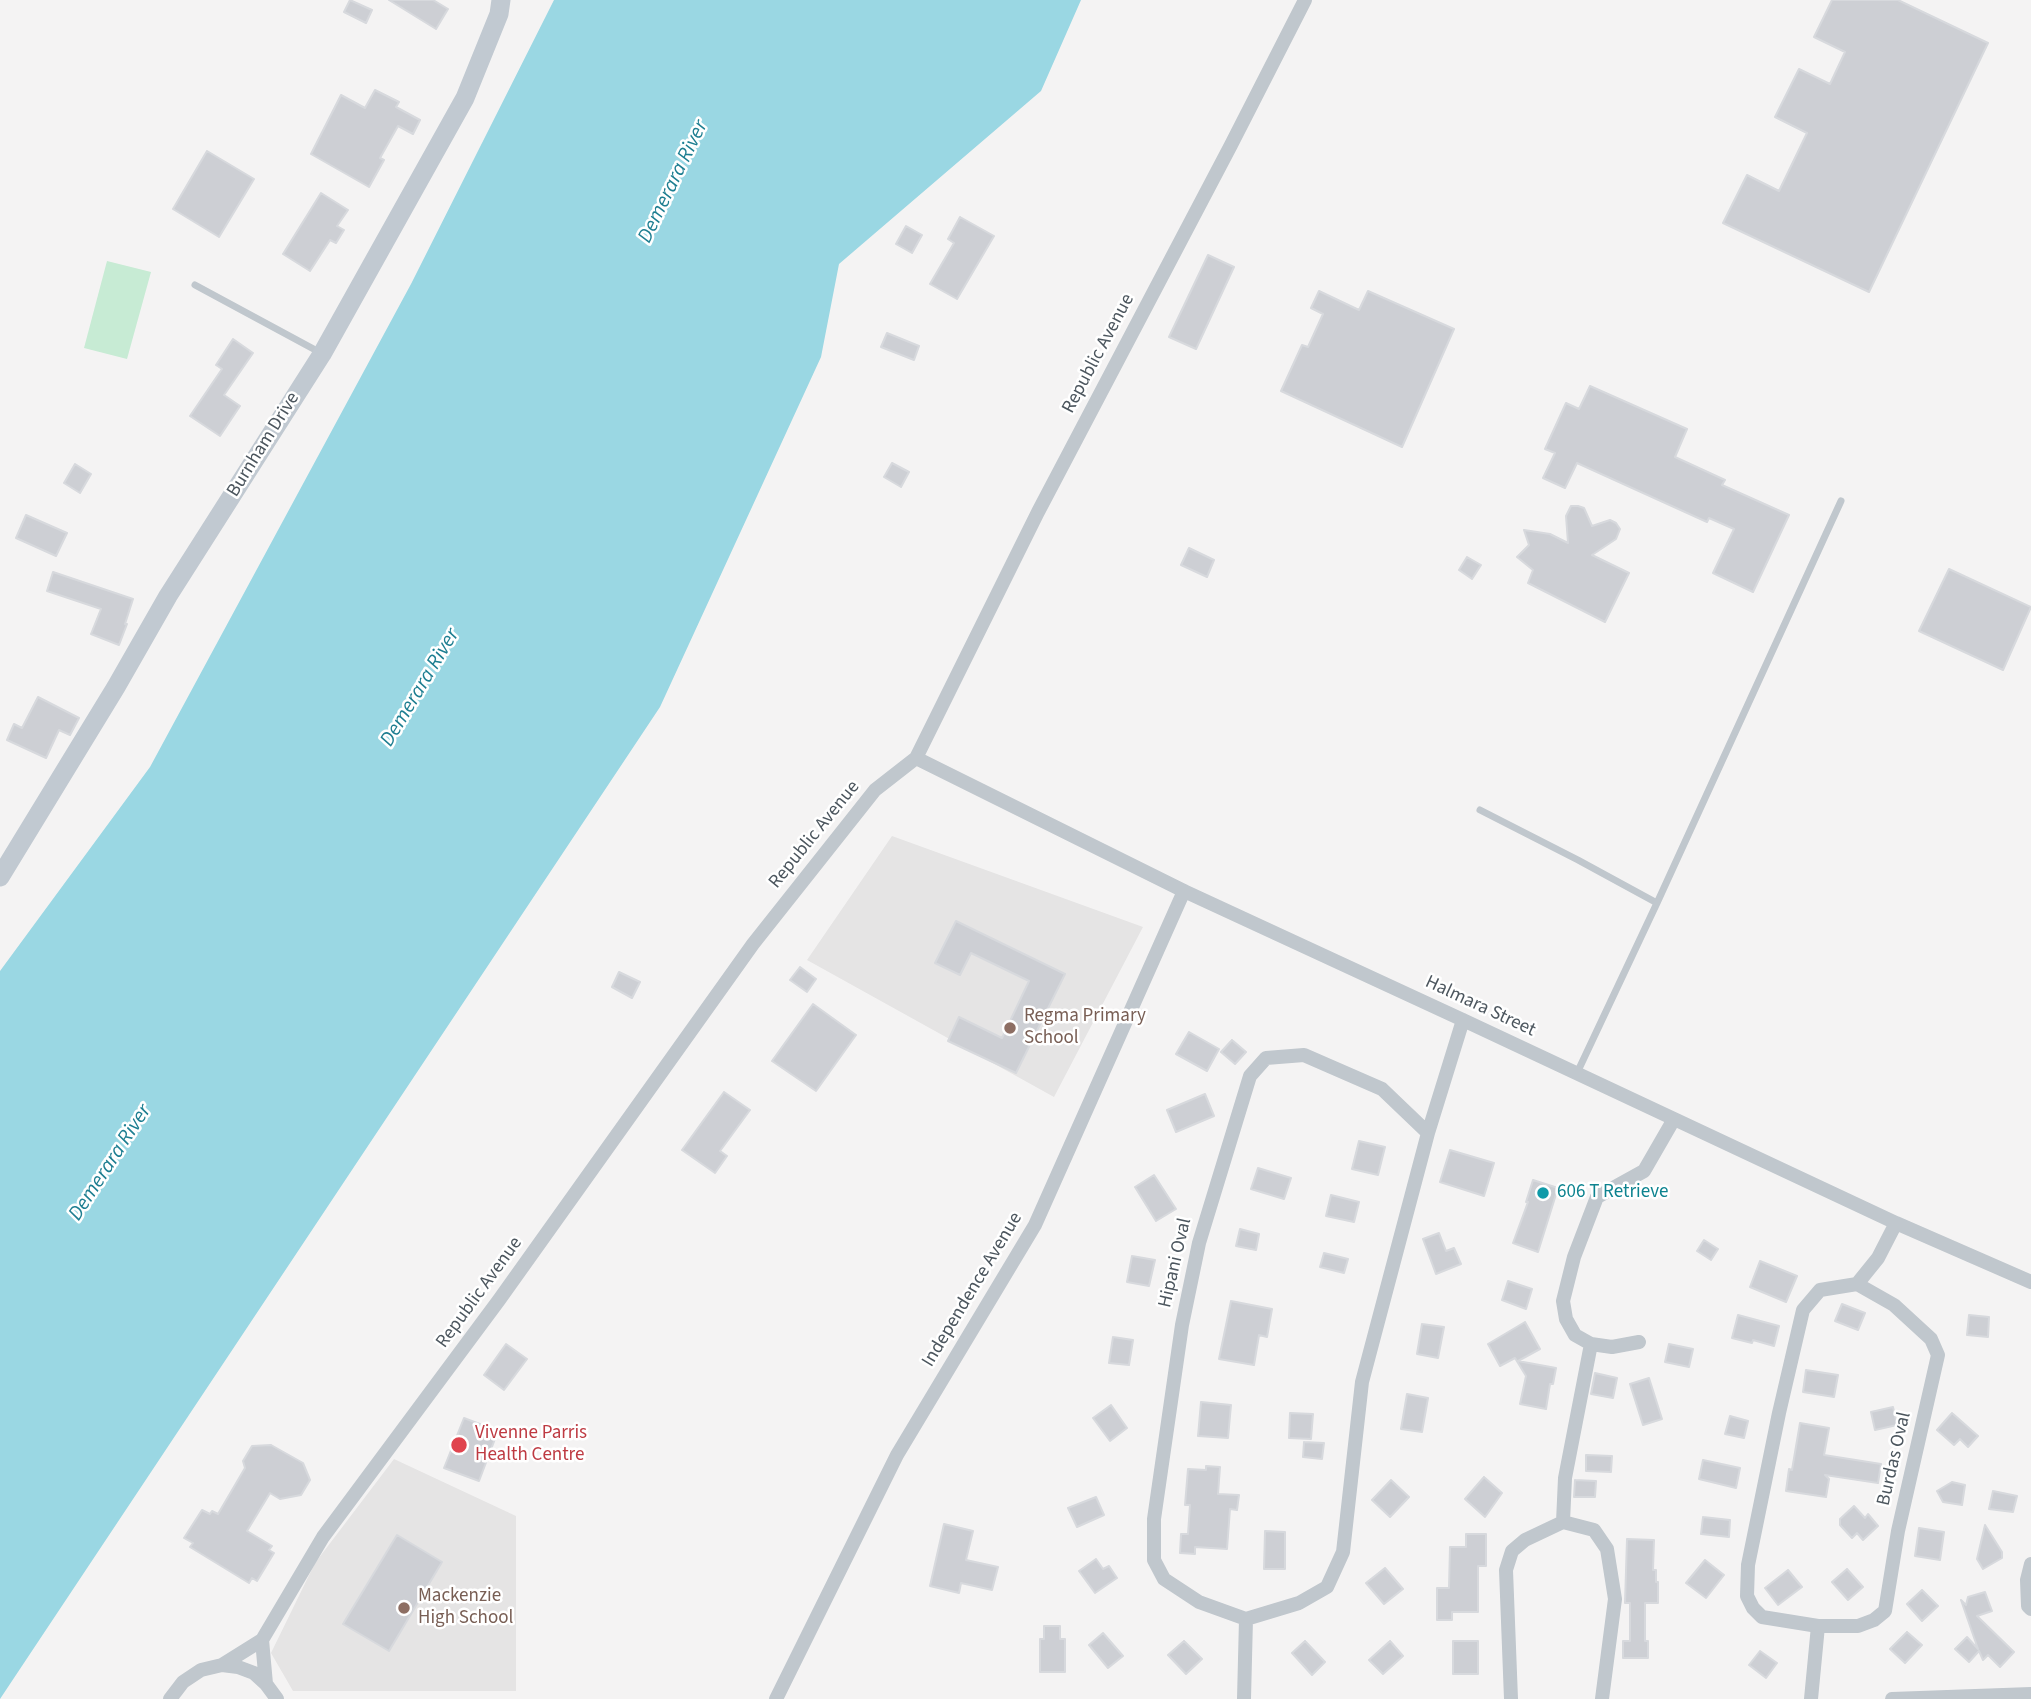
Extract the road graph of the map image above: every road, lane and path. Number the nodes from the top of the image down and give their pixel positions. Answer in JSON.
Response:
{"nodes":[{"id":1,"x":501,"y":0,"type":"edge"},
{"id":2,"x":1305,"y":0,"type":"edge"},
{"id":3,"x":195,"y":285,"type":"dead end"},
{"id":4,"x":322,"y":354,"type":"junction"},
{"id":5,"x":1841,"y":501,"type":"dead end"},
{"id":6,"x":916,"y":758,"type":"junction"},
{"id":7,"x":1480,"y":810,"type":"dead end"},
{"id":8,"x":0,"y":877,"type":"edge"},
{"id":9,"x":1184,"y":891,"type":"junction"},
{"id":10,"x":1657,"y":903,"type":"junction"},
{"id":11,"x":1463,"y":1020,"type":"junction"},
{"id":12,"x":1577,"y":1074,"type":"junction"},
{"id":13,"x":1674,"y":1119,"type":"junction"},
{"id":14,"x":1428,"y":1133,"type":"junction"},
{"id":15,"x":1896,"y":1223,"type":"junction"},
{"id":16,"x":2031,"y":1282,"type":"edge"},
{"id":17,"x":1857,"y":1284,"type":"junction"},
{"id":18,"x":1639,"y":1342,"type":"dead end"},
{"id":19,"x":1591,"y":1344,"type":"junction"},
{"id":20,"x":1563,"y":1522,"type":"junction"},
{"id":21,"x":2031,"y":1564,"type":"edge"},
{"id":22,"x":2031,"y":1609,"type":"edge"},
{"id":23,"x":1246,"y":1619,"type":"junction"},
{"id":24,"x":1818,"y":1626,"type":"junction"},
{"id":25,"x":262,"y":1640,"type":"junction"},
{"id":26,"x":222,"y":1665,"type":"junction"},
{"id":27,"x":267,"y":1684,"type":"junction"},
{"id":28,"x":2031,"y":1694,"type":"edge"},
{"id":29,"x":170,"y":1699,"type":"edge"},
{"id":30,"x":276,"y":1699,"type":"edge"},
{"id":31,"x":776,"y":1699,"type":"edge"},
{"id":32,"x":1244,"y":1699,"type":"edge"},
{"id":33,"x":1511,"y":1699,"type":"edge"},
{"id":34,"x":1602,"y":1699,"type":"edge"},
{"id":35,"x":1811,"y":1699,"type":"edge"},
{"id":36,"x":1892,"y":1699,"type":"edge"}],
"edges":[{"from":1,"to":4,"type":"street","name":"Burnham Drive"},
{"from":2,"to":6,"type":"street","name":"Republic Avenue"},
{"from":3,"to":4,"type":"lane"},
{"from":4,"to":8,"type":"street","name":"Burnham Drive"},
{"from":5,"to":10,"type":"lane"},
{"from":6,"to":9,"type":"street","name":"Halmara Street"},
{"from":6,"to":25,"type":"street","name":"Republic Avenue"},
{"from":7,"to":10,"type":"lane"},
{"from":9,"to":11,"type":"street","name":"Halmara Street"},
{"from":9,"to":31,"type":"street","name":"Independence Avenue"},
{"from":10,"to":12,"type":"lane"},
{"from":11,"to":12,"type":"street","name":"Halmara Street"},
{"from":11,"to":14,"type":"street"},
{"from":12,"to":13,"type":"street","name":"Halmara Street"},
{"from":13,"to":15,"type":"street","name":"Halmara Street"},
{"from":13,"to":19,"type":"street"},
{"from":14,"to":23,"type":"street"},
{"from":14,"to":23,"type":"street","name":"Hipani Oval"},
{"from":15,"to":16,"type":"street","name":"Halmara Street"},
{"from":15,"to":17,"type":"street"},
{"from":17,"to":24,"type":"street","name":"Burdas Oval"},
{"from":17,"to":24,"type":"street","name":"Burdas Oval"},
{"from":18,"to":19,"type":"street"},
{"from":19,"to":20,"type":"street"},
{"from":20,"to":33,"type":"street"},
{"from":20,"to":34,"type":"street"},
{"from":21,"to":22,"type":"street"},
{"from":23,"to":32,"type":"street"},
{"from":24,"to":35,"type":"street"},
{"from":25,"to":26,"type":"street","name":"Republic Avenue"},
{"from":25,"to":27,"type":"street"},
{"from":26,"to":27,"type":"street"},
{"from":26,"to":29,"type":"street","name":"Republic Avenue"},
{"from":27,"to":30,"type":"street"},
{"from":28,"to":36,"type":"street"}]}
